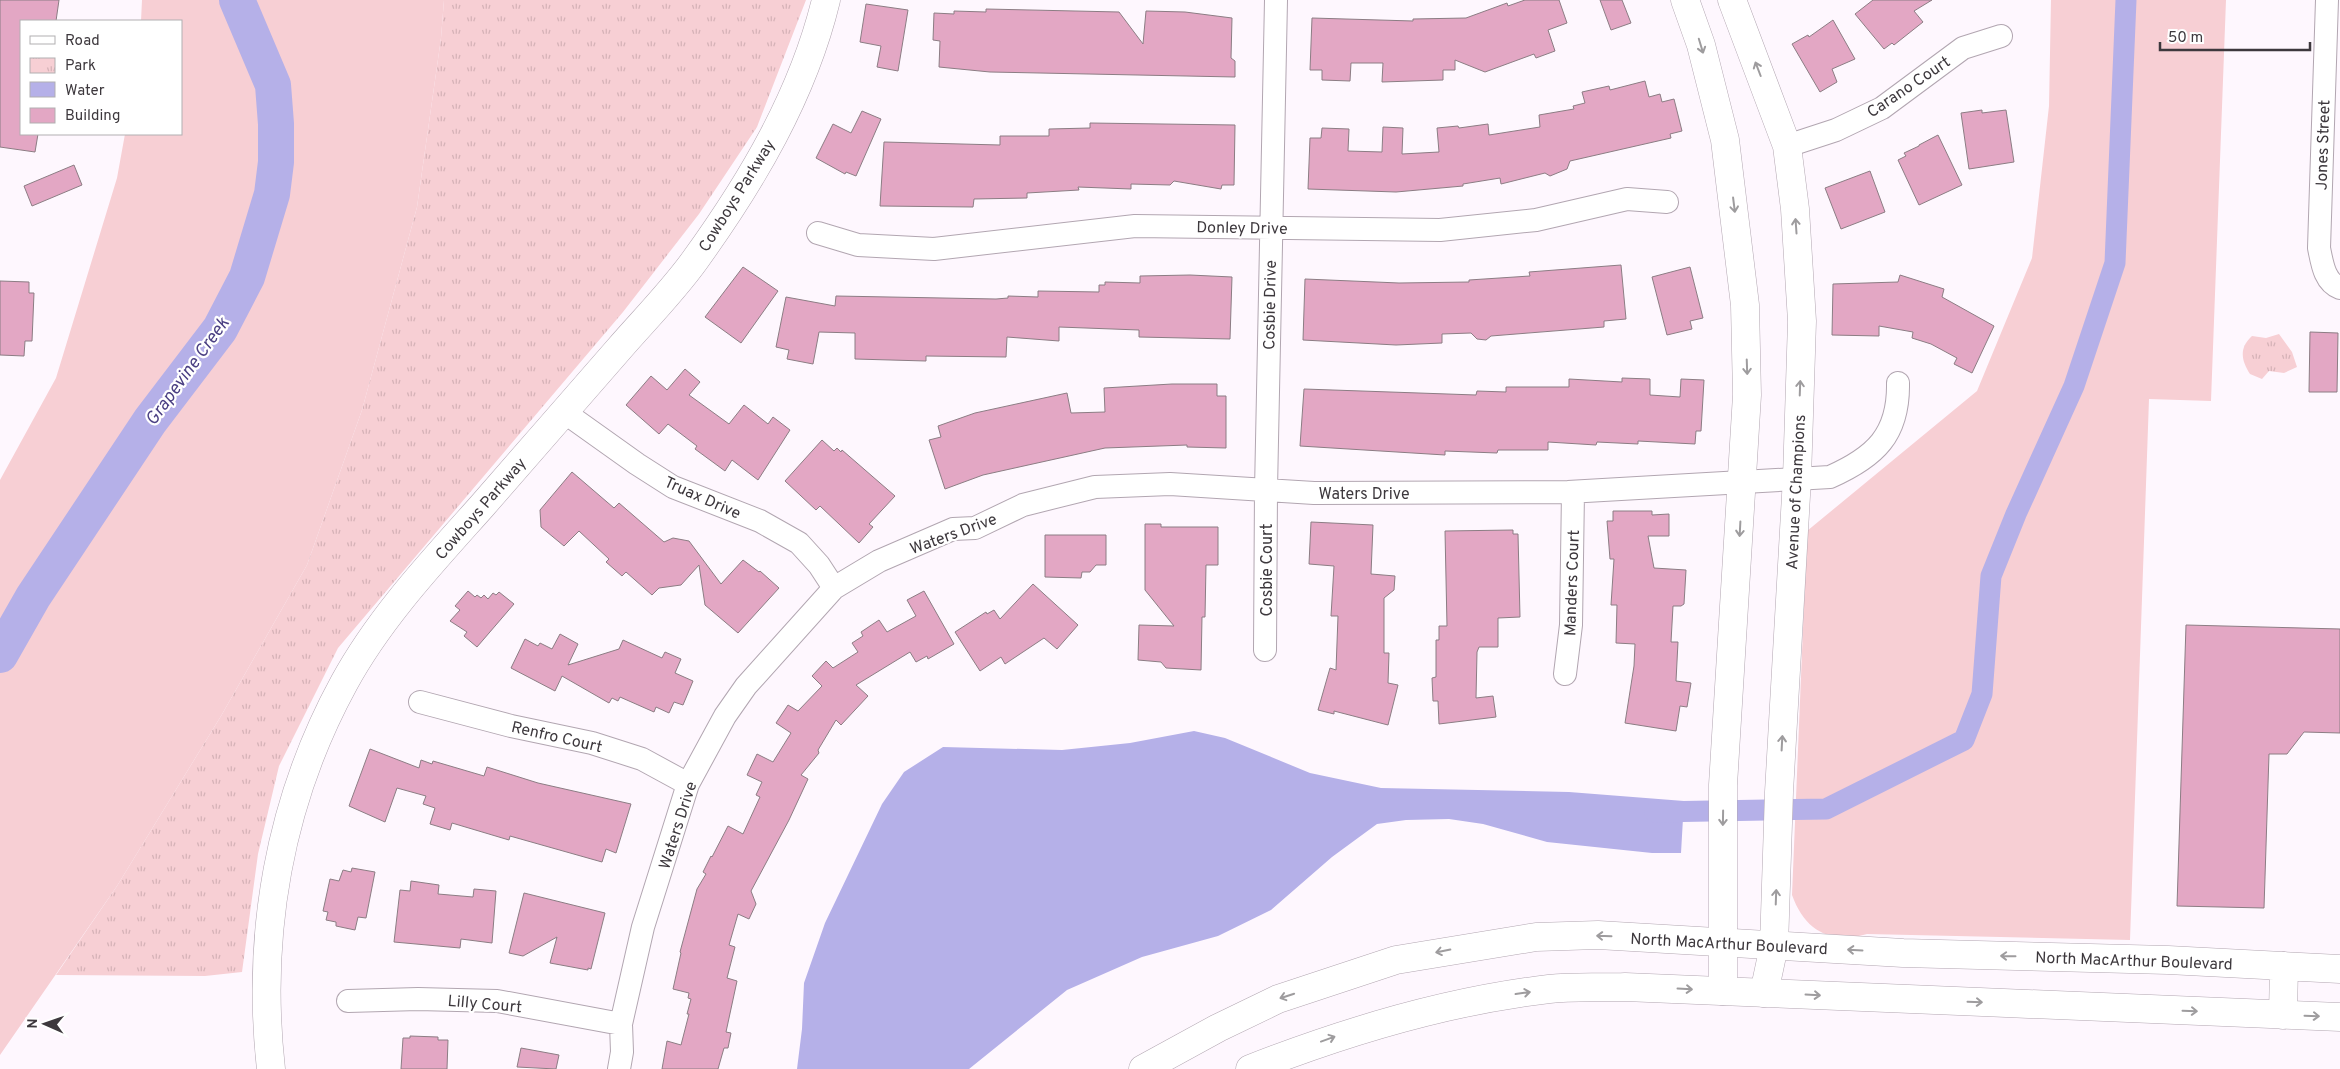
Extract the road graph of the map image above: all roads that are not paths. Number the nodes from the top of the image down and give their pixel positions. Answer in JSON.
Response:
{"nodes":[{"id":1,"x":826,"y":0,"type":"edge"},
{"id":2,"x":1276,"y":0,"type":"edge"},
{"id":3,"x":1685,"y":0,"type":"edge"},
{"id":4,"x":1732,"y":0,"type":"edge"},
{"id":5,"x":2327,"y":0,"type":"edge"},
{"id":6,"x":2001,"y":36,"type":"dead end"},
{"id":7,"x":1787,"y":146,"type":"junction"},
{"id":8,"x":1667,"y":202,"type":"dead end"},
{"id":9,"x":1271,"y":227,"type":"junction"},
{"id":10,"x":818,"y":233,"type":"dead end"},
{"id":11,"x":2338,"y":287,"type":"edge"},
{"id":12,"x":1898,"y":383,"type":"dead end"},
{"id":13,"x":564,"y":412,"type":"junction"},
{"id":14,"x":1796,"y":478,"type":"junction"},
{"id":15,"x":1742,"y":481,"type":"junction"},
{"id":16,"x":1266,"y":490,"type":"junction"},
{"id":17,"x":1573,"y":492,"type":"junction"},
{"id":18,"x":834,"y":588,"type":"junction"},
{"id":19,"x":1265,"y":650,"type":"dead end"},
{"id":20,"x":1565,"y":674,"type":"dead end"},
{"id":21,"x":420,"y":702,"type":"dead end"},
{"id":22,"x":688,"y":784,"type":"junction"},
{"id":23,"x":1723,"y":943,"type":"junction"},
{"id":24,"x":1774,"y":946,"type":"junction"},
{"id":25,"x":2284,"y":966,"type":"junction"},
{"id":26,"x":2340,"y":969,"type":"edge"},
{"id":27,"x":1722,"y":991,"type":"junction"},
{"id":28,"x":1764,"y":993,"type":"junction"},
{"id":29,"x":348,"y":1001,"type":"dead end"},
{"id":30,"x":2283,"y":1014,"type":"junction"},
{"id":31,"x":2340,"y":1017,"type":"edge"},
{"id":32,"x":621,"y":1024,"type":"junction"},
{"id":33,"x":271,"y":1069,"type":"edge"},
{"id":34,"x":619,"y":1069,"type":"edge"},
{"id":35,"x":1143,"y":1069,"type":"edge"},
{"id":36,"x":1250,"y":1069,"type":"edge"}],
"edges":[{"from":1,"to":13,"type":"street","name":"Cowboys Parkway"},
{"from":2,"to":9,"type":"street","name":"Cosbie Drive"},
{"from":3,"to":15,"type":"street","one_way":true},
{"from":7,"to":4,"type":"street","name":"Avenue of Champions","one_way":true},
{"from":5,"to":11,"type":"street","name":"Jones Street"},
{"from":6,"to":7,"type":"street","name":"Carano Court"},
{"from":14,"to":7,"type":"street","name":"Avenue of Champions","one_way":true},
{"from":8,"to":9,"type":"street","name":"Donley Drive"},
{"from":9,"to":10,"type":"street","name":"Donley Drive"},
{"from":9,"to":16,"type":"street","name":"Cosbie Drive"},
{"from":12,"to":14,"type":"street","name":"Waters Drive"},
{"from":13,"to":18,"type":"street","name":"Truax Drive"},
{"from":13,"to":33,"type":"street","name":"Cowboys Parkway"},
{"from":14,"to":15,"type":"street","name":"Waters Drive"},
{"from":24,"to":14,"type":"street","name":"Avenue of Champions","one_way":true},
{"from":15,"to":17,"type":"street","name":"Waters Drive"},
{"from":15,"to":23,"type":"street","one_way":true},
{"from":16,"to":17,"type":"street","name":"Waters Drive"},
{"from":16,"to":18,"type":"street","name":"Waters Drive"},
{"from":16,"to":19,"type":"street","name":"Cosbie Court"},
{"from":17,"to":20,"type":"street","name":"Manders Court"},
{"from":18,"to":22,"type":"street","name":"Waters Drive"},
{"from":21,"to":22,"type":"street","name":"Renfro Court"},
{"from":22,"to":32,"type":"street","name":"Waters Drive"},
{"from":23,"to":24,"type":"street","name":"North MacArthur Boulevard"},
{"from":23,"to":27,"type":"street"},
{"from":23,"to":35,"type":"street","name":"North MacArthur Boulevard","one_way":true},
{"from":25,"to":24,"type":"street","name":"North MacArthur Boulevard","one_way":true},
{"from":24,"to":28,"type":"street","name":"Avenue of Champions"},
{"from":25,"to":26,"type":"street","name":"North MacArthur Boulevard"},
{"from":25,"to":30,"type":"street"},
{"from":27,"to":28,"type":"street"},
{"from":36,"to":27,"type":"street","one_way":true},
{"from":28,"to":30,"type":"street","one_way":true},
{"from":29,"to":32,"type":"street","name":"Lilly Court"},
{"from":30,"to":31,"type":"street","one_way":true},
{"from":32,"to":34,"type":"street","name":"Waters Drive"}]}
